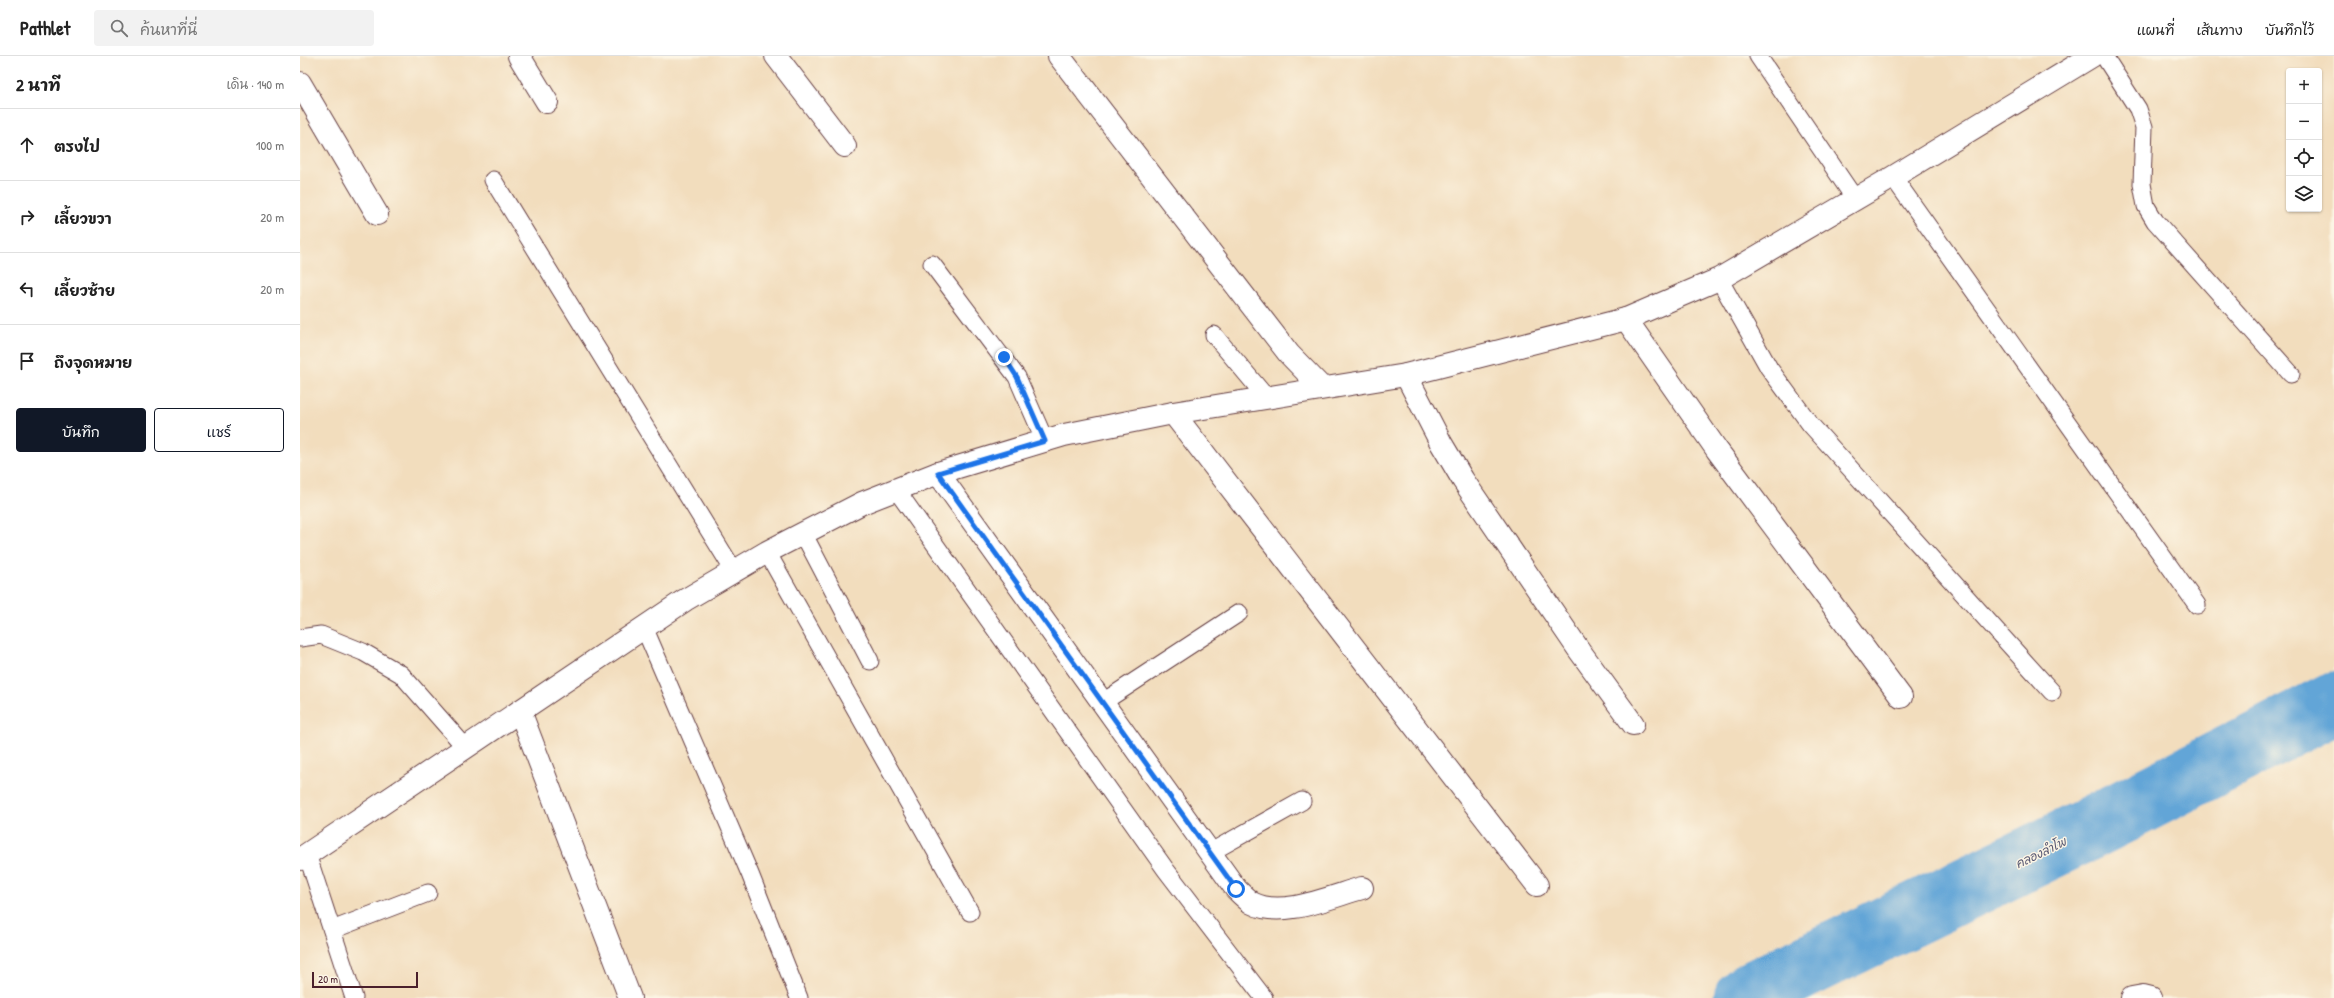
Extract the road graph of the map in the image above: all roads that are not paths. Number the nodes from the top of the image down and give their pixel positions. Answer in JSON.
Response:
{"nodes":[{"id":1,"x":519,"y":56,"type":"edge"},
{"id":2,"x":776,"y":56,"type":"edge"},
{"id":3,"x":1059,"y":56,"type":"edge"},
{"id":4,"x":1758,"y":56,"type":"edge"},
{"id":5,"x":2092,"y":56,"type":"edge"},
{"id":6,"x":2104,"y":56,"type":"edge"},
{"id":7,"x":300,"y":83,"type":"edge"},
{"id":8,"x":547,"y":102,"type":"dead end"},
{"id":9,"x":845,"y":146,"type":"dead end"},
{"id":10,"x":1893,"y":177,"type":"junction"},
{"id":11,"x":493,"y":180,"type":"dead end"},
{"id":12,"x":1855,"y":199,"type":"junction"},
{"id":13,"x":377,"y":214,"type":"dead end"},
{"id":14,"x":932,"y":264,"type":"dead end"},
{"id":15,"x":1719,"y":278,"type":"junction"},
{"id":16,"x":1626,"y":319,"type":"junction"},
{"id":17,"x":1214,"y":335,"type":"dead end"},
{"id":18,"x":2291,"y":374,"type":"dead end"},
{"id":19,"x":1406,"y":375,"type":"junction"},
{"id":20,"x":1322,"y":388,"type":"junction"},
{"id":21,"x":1266,"y":397,"type":"junction"},
{"id":22,"x":1173,"y":413,"type":"junction"},
{"id":23,"x":1045,"y":441,"type":"junction"},
{"id":24,"x":938,"y":473,"type":"junction"},
{"id":25,"x":895,"y":488,"type":"junction"},
{"id":26,"x":803,"y":533,"type":"junction"},
{"id":27,"x":767,"y":552,"type":"junction"},
{"id":28,"x":734,"y":571,"type":"junction"},
{"id":29,"x":2197,"y":605,"type":"dead end"},
{"id":30,"x":1239,"y":612,"type":"dead end"},
{"id":31,"x":644,"y":627,"type":"junction"},
{"id":32,"x":300,"y":638,"type":"edge"},
{"id":33,"x":870,"y":661,"type":"dead end"},
{"id":34,"x":2052,"y":692,"type":"dead end"},
{"id":35,"x":1901,"y":697,"type":"dead end"},
{"id":36,"x":1104,"y":702,"type":"junction"},
{"id":37,"x":520,"y":712,"type":"junction"},
{"id":38,"x":1633,"y":724,"type":"dead end"},
{"id":39,"x":466,"y":748,"type":"junction"},
{"id":40,"x":1302,"y":801,"type":"dead end"},
{"id":41,"x":1211,"y":852,"type":"junction"},
{"id":42,"x":304,"y":856,"type":"edge"},
{"id":43,"x":1537,"y":885,"type":"dead end"},
{"id":44,"x":1362,"y":888,"type":"dead end"},
{"id":45,"x":428,"y":893,"type":"dead end"},
{"id":46,"x":970,"y":912,"type":"dead end"},
{"id":47,"x":332,"y":930,"type":"junction"},
{"id":48,"x":354,"y":998,"type":"edge"},
{"id":49,"x":630,"y":998,"type":"edge"},
{"id":50,"x":799,"y":998,"type":"edge"},
{"id":51,"x":1264,"y":998,"type":"edge"},
{"id":52,"x":2132,"y":998,"type":"edge"},
{"id":53,"x":2151,"y":998,"type":"edge"}],
"edges":[{"from":1,"to":8,"type":"street"},
{"from":2,"to":9,"type":"street"},
{"from":3,"to":20,"type":"street"},
{"from":4,"to":12,"type":"lane"},
{"from":5,"to":10,"type":"street"},
{"from":6,"to":18,"type":"lane"},
{"from":7,"to":13,"type":"street"},
{"from":10,"to":12,"type":"street"},
{"from":10,"to":29,"type":"lane"},
{"from":11,"to":28,"type":"lane"},
{"from":12,"to":15,"type":"street"},
{"from":14,"to":23,"type":"lane"},
{"from":15,"to":16,"type":"street"},
{"from":15,"to":34,"type":"lane"},
{"from":16,"to":19,"type":"street"},
{"from":16,"to":35,"type":"street"},
{"from":17,"to":21,"type":"lane"},
{"from":19,"to":20,"type":"street"},
{"from":19,"to":38,"type":"street"},
{"from":20,"to":21,"type":"street"},
{"from":21,"to":22,"type":"street"},
{"from":22,"to":23,"type":"street"},
{"from":22,"to":43,"type":"street"},
{"from":23,"to":24,"type":"street"},
{"from":24,"to":25,"type":"street"},
{"from":24,"to":36,"type":"street"},
{"from":25,"to":26,"type":"street"},
{"from":25,"to":51,"type":"lane"},
{"from":26,"to":27,"type":"street"},
{"from":26,"to":33,"type":"lane"},
{"from":27,"to":28,"type":"street"},
{"from":27,"to":46,"type":"lane"},
{"from":28,"to":31,"type":"street"},
{"from":30,"to":36,"type":"lane"},
{"from":31,"to":37,"type":"street"},
{"from":31,"to":50,"type":"lane"},
{"from":32,"to":39,"type":"lane"},
{"from":36,"to":41,"type":"street"},
{"from":37,"to":39,"type":"street"},
{"from":37,"to":49,"type":"street"},
{"from":39,"to":42,"type":"street"},
{"from":40,"to":41,"type":"lane"},
{"from":41,"to":44,"type":"street"},
{"from":42,"to":47,"type":"lane"},
{"from":45,"to":47,"type":"lane"},
{"from":47,"to":48,"type":"lane"},
{"from":52,"to":53,"type":"street"}]}
